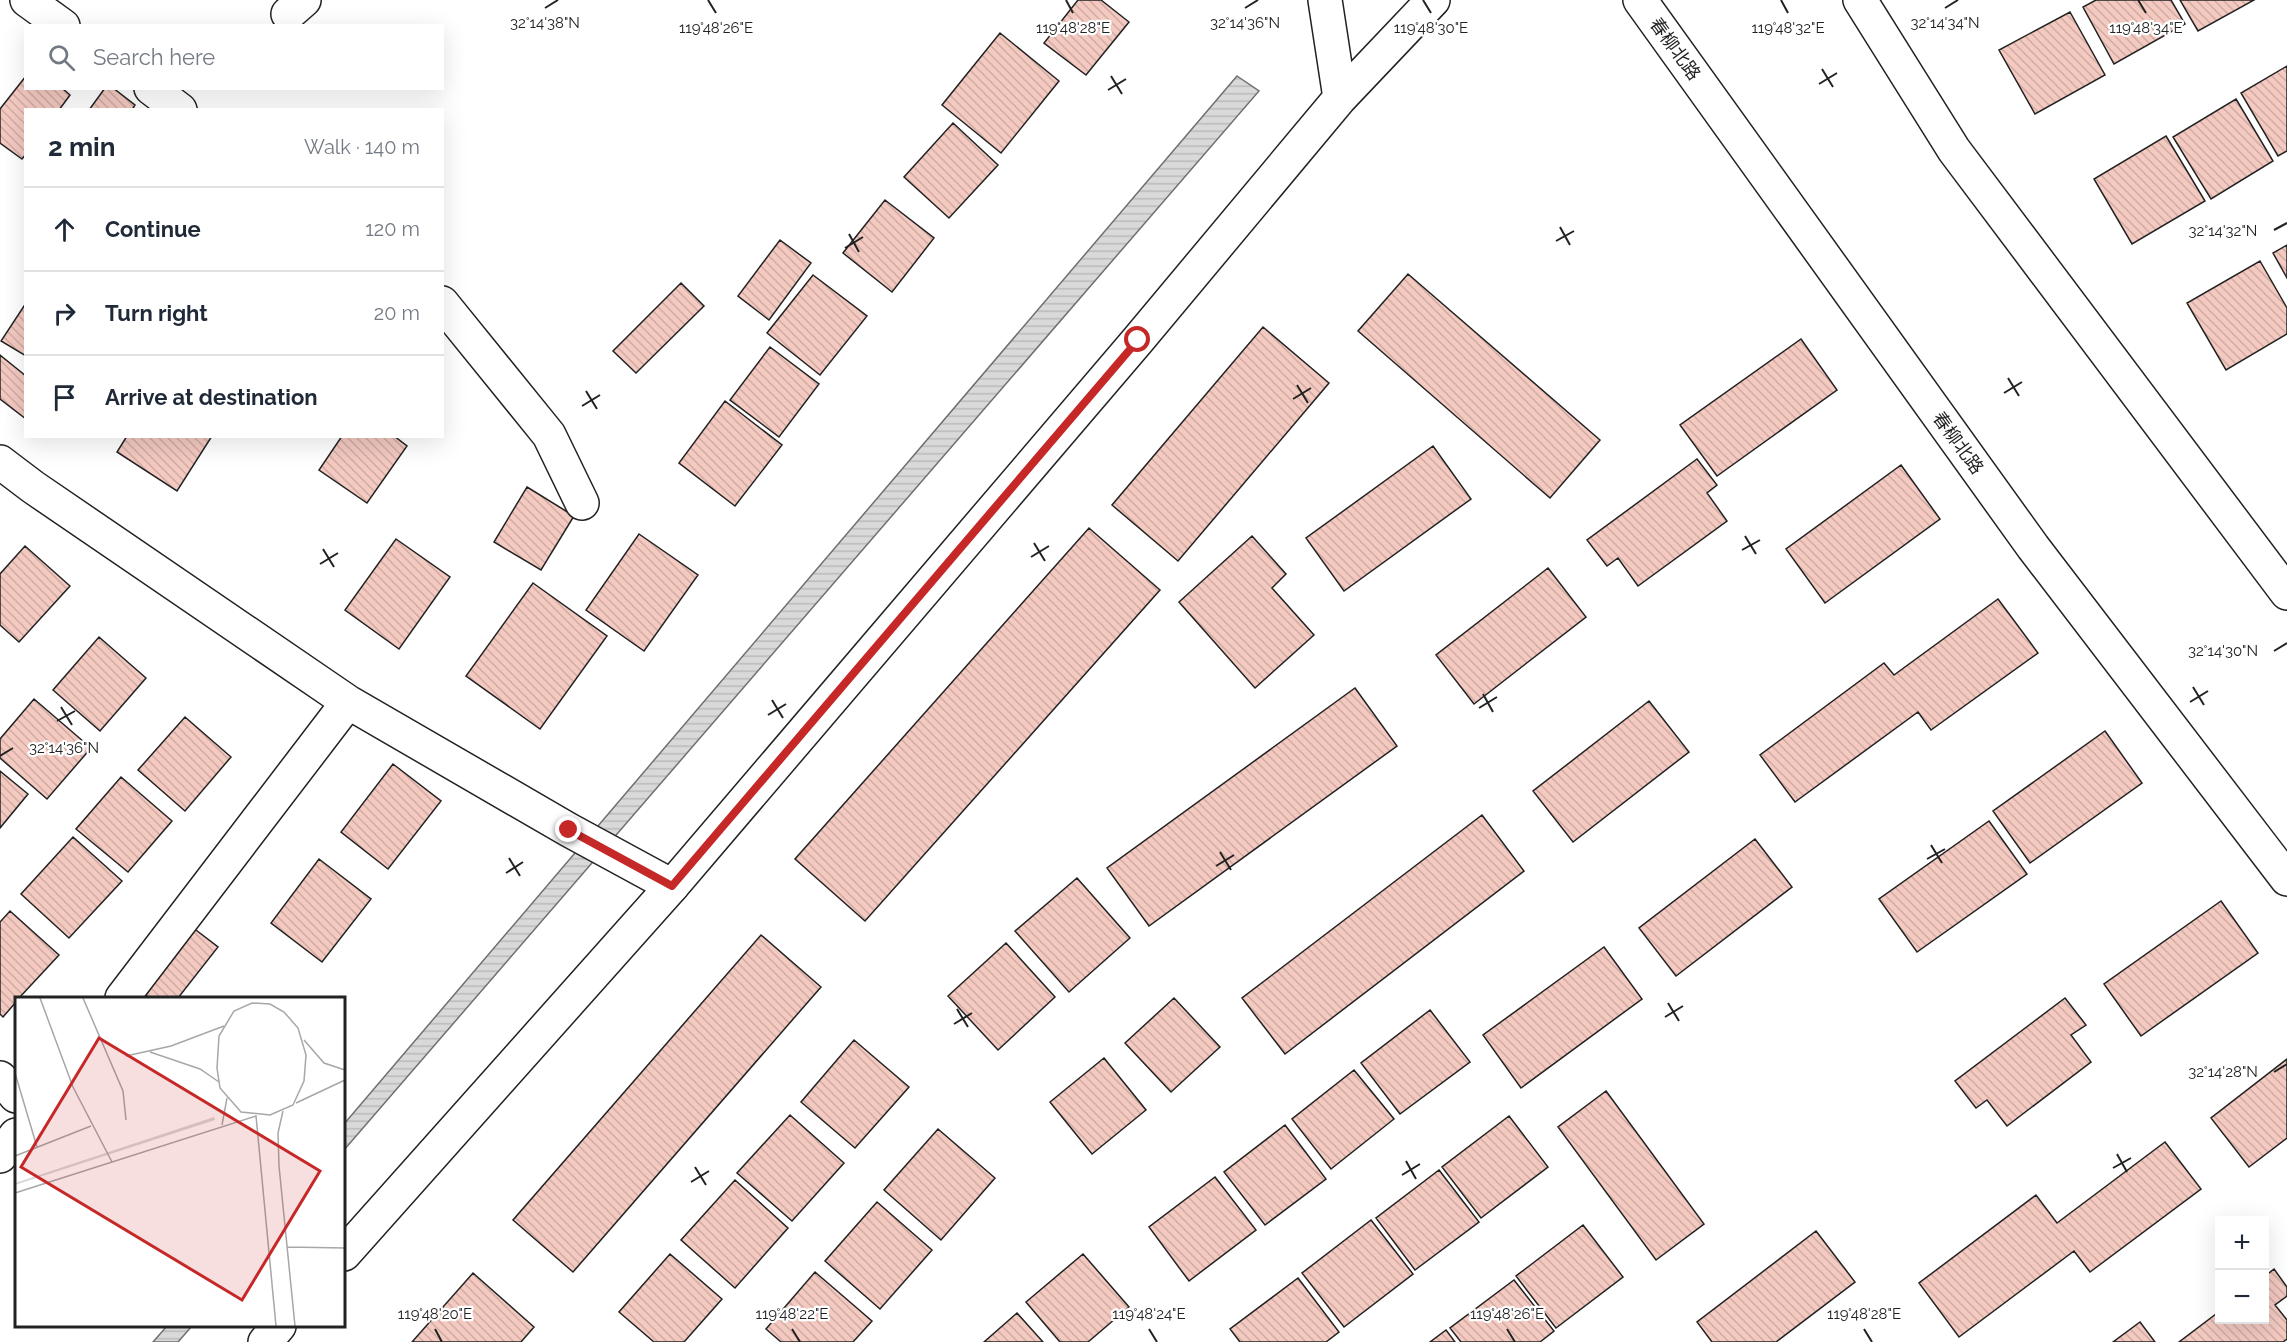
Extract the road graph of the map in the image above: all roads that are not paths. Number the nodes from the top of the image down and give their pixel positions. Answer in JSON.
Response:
{"nodes":[{"id":1,"x":27,"y":0,"type":"edge"},
{"id":2,"x":1325,"y":0,"type":"edge"},
{"id":3,"x":1433,"y":0,"type":"edge"},
{"id":4,"x":1640,"y":0,"type":"edge"},
{"id":5,"x":1860,"y":0,"type":"edge"},
{"id":6,"x":60,"y":24,"type":"edge"},
{"id":7,"x":154,"y":90,"type":"edge"},
{"id":8,"x":1340,"y":98,"type":"junction"},
{"id":9,"x":177,"y":108,"type":"edge"},
{"id":10,"x":444,"y":305,"type":"edge"},
{"id":11,"x":0,"y":462,"type":"edge"},
{"id":12,"x":582,"y":503,"type":"dead end"},
{"id":13,"x":2287,"y":594,"type":"edge"},
{"id":14,"x":348,"y":702,"type":"junction"},
{"id":15,"x":660,"y":879,"type":"junction"},
{"id":16,"x":2287,"y":879,"type":"edge"},
{"id":17,"x":124,"y":997,"type":"edge"},
{"id":18,"x":0,"y":1078,"type":"edge"},
{"id":19,"x":15,"y":1095,"type":"edge"},
{"id":20,"x":15,"y":1137,"type":"edge"},
{"id":21,"x":0,"y":1156,"type":"edge"},
{"id":22,"x":345,"y":1253,"type":"edge"},
{"id":23,"x":278,"y":1327,"type":"edge"},
{"id":24,"x":265,"y":1342,"type":"edge"}],
"edges":[{"from":1,"to":6,"type":"street"},
{"from":2,"to":8,"type":"street"},
{"from":3,"to":8,"type":"street"},
{"from":4,"to":16,"type":"street","name":"春柳北路"},
{"from":5,"to":13,"type":"street"},
{"from":7,"to":9,"type":"street"},
{"from":8,"to":15,"type":"street"},
{"from":10,"to":12,"type":"street"},
{"from":11,"to":14,"type":"street"},
{"from":14,"to":15,"type":"street"},
{"from":14,"to":17,"type":"street"},
{"from":15,"to":22,"type":"street"},
{"from":18,"to":19,"type":"street"},
{"from":20,"to":21,"type":"street"},
{"from":23,"to":24,"type":"street"}]}
